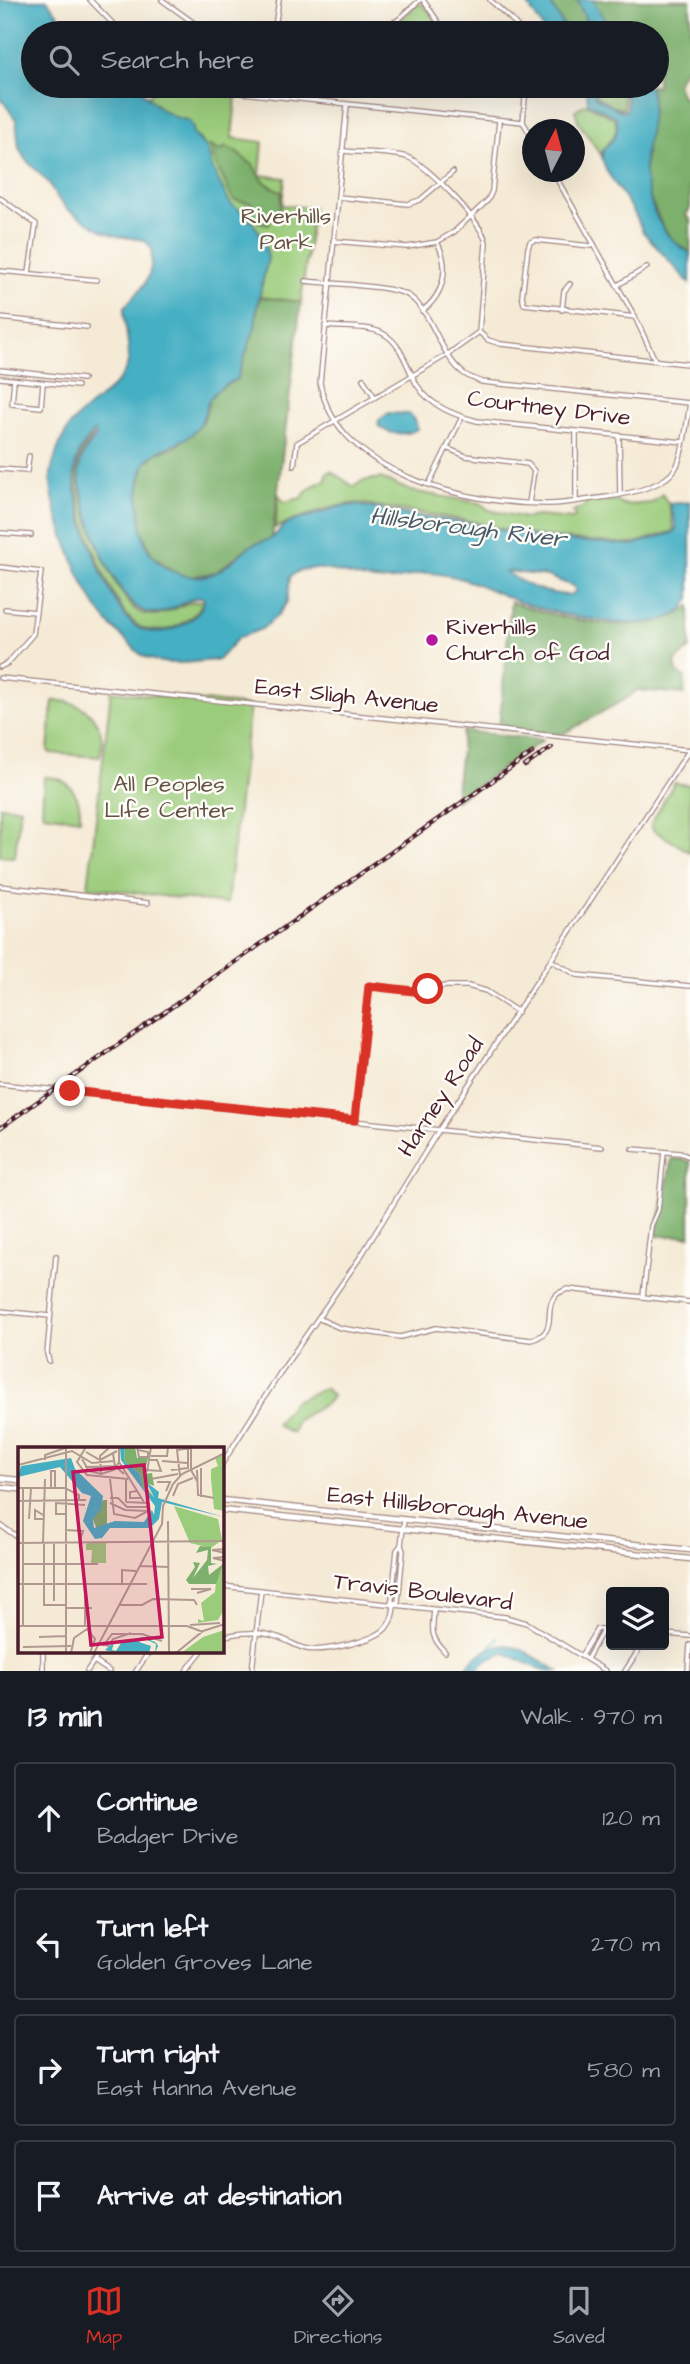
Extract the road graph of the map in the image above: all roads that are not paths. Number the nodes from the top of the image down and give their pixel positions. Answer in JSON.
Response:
{"nodes":[{"id":1,"x":90,"y":0,"type":"edge"},
{"id":2,"x":162,"y":0,"type":"edge"},
{"id":3,"x":279,"y":0,"type":"edge"},
{"id":4,"x":422,"y":0,"type":"edge"},
{"id":5,"x":490,"y":0,"type":"edge"},
{"id":6,"x":110,"y":21,"type":"edge"},
{"id":7,"x":191,"y":21,"type":"edge"},
{"id":8,"x":276,"y":21,"type":"edge"},
{"id":9,"x":396,"y":21,"type":"edge"},
{"id":10,"x":437,"y":21,"type":"edge"},
{"id":11,"x":513,"y":21,"type":"edge"},
{"id":12,"x":286,"y":98,"type":"edge"},
{"id":13,"x":525,"y":98,"type":"edge"},
{"id":14,"x":347,"y":105,"type":"junction"},
{"id":15,"x":523,"y":119,"type":"edge"},
{"id":16,"x":499,"y":121,"type":"junction"},
{"id":17,"x":522,"y":121,"type":"edge"},
{"id":18,"x":343,"y":151,"type":"junction"},
{"id":19,"x":453,"y":172,"type":"dead end"},
{"id":20,"x":441,"y":182,"type":"junction"},
{"id":21,"x":559,"y":182,"type":"edge"},
{"id":22,"x":338,"y":197,"type":"junction"},
{"id":23,"x":0,"y":198,"type":"edge"},
{"id":24,"x":470,"y":216,"type":"junction"},
{"id":25,"x":333,"y":241,"type":"junction"},
{"id":26,"x":437,"y":242,"type":"junction"},
{"id":27,"x":594,"y":244,"type":"junction"},
{"id":28,"x":647,"y":267,"type":"dead end"},
{"id":29,"x":0,"y":271,"type":"edge"},
{"id":30,"x":29,"y":273,"type":"junction"},
{"id":31,"x":97,"y":280,"type":"dead end"},
{"id":32,"x":306,"y":281,"type":"dead end"},
{"id":33,"x":328,"y":284,"type":"junction"},
{"id":34,"x":569,"y":284,"type":"dead end"},
{"id":35,"x":618,"y":285,"type":"junction"},
{"id":36,"x":562,"y":310,"type":"junction"},
{"id":37,"x":422,"y":311,"type":"junction"},
{"id":38,"x":635,"y":317,"type":"junction"},
{"id":39,"x":0,"y":318,"type":"edge"},
{"id":40,"x":324,"y":326,"type":"junction"},
{"id":41,"x":87,"y":327,"type":"dead end"},
{"id":42,"x":479,"y":332,"type":"junction"},
{"id":43,"x":447,"y":355,"type":"junction"},
{"id":44,"x":655,"y":360,"type":"junction"},
{"id":45,"x":690,"y":368,"type":"edge"},
{"id":46,"x":0,"y":370,"type":"edge"},
{"id":47,"x":413,"y":375,"type":"junction"},
{"id":48,"x":0,"y":378,"type":"edge"},
{"id":49,"x":83,"y":379,"type":"dead end"},
{"id":50,"x":363,"y":379,"type":"dead end"},
{"id":51,"x":14,"y":380,"type":"junction"},
{"id":52,"x":43,"y":383,"type":"junction"},
{"id":53,"x":77,"y":386,"type":"dead end"},
{"id":54,"x":374,"y":396,"type":"junction"},
{"id":55,"x":690,"y":402,"type":"edge"},
{"id":56,"x":462,"y":417,"type":"junction"},
{"id":57,"x":334,"y":419,"type":"junction"},
{"id":58,"x":576,"y":431,"type":"junction"},
{"id":59,"x":619,"y":436,"type":"junction"},
{"id":60,"x":683,"y":442,"type":"junction"},
{"id":61,"x":446,"y":449,"type":"junction"},
{"id":62,"x":29,"y":456,"type":"dead end"},
{"id":63,"x":294,"y":466,"type":"dead end"},
{"id":64,"x":0,"y":469,"type":"edge"},
{"id":65,"x":429,"y":484,"type":"junction"},
{"id":66,"x":620,"y":495,"type":"junction"},
{"id":67,"x":576,"y":501,"type":"junction"},
{"id":68,"x":529,"y":502,"type":"junction"},
{"id":69,"x":0,"y":533,"type":"edge"},
{"id":70,"x":31,"y":535,"type":"dead end"},
{"id":71,"x":0,"y":566,"type":"edge"},
{"id":72,"x":5,"y":609,"type":"dead end"},
{"id":73,"x":36,"y":612,"type":"junction"},
{"id":74,"x":0,"y":667,"type":"edge"},
{"id":75,"x":0,"y":678,"type":"edge"},
{"id":76,"x":690,"y":749,"type":"edge"},
{"id":77,"x":0,"y":886,"type":"edge"},
{"id":78,"x":148,"y":903,"type":"dead end"},
{"id":79,"x":552,"y":961,"type":"junction"},
{"id":80,"x":690,"y":986,"type":"edge"},
{"id":81,"x":519,"y":1013,"type":"junction"},
{"id":82,"x":0,"y":1084,"type":"edge"},
{"id":83,"x":355,"y":1120,"type":"junction"},
{"id":84,"x":439,"y":1130,"type":"junction"},
{"id":85,"x":602,"y":1147,"type":"dead end"},
{"id":86,"x":632,"y":1149,"type":"dead end"},
{"id":87,"x":664,"y":1152,"type":"junction"},
{"id":88,"x":690,"y":1157,"type":"edge"},
{"id":89,"x":56,"y":1256,"type":"dead end"},
{"id":90,"x":643,"y":1296,"type":"junction"},
{"id":91,"x":690,"y":1302,"type":"edge"},
{"id":92,"x":0,"y":1311,"type":"edge"},
{"id":93,"x":51,"y":1316,"type":"junction"},
{"id":94,"x":320,"y":1318,"type":"junction"},
{"id":95,"x":49,"y":1362,"type":"dead end"},
{"id":96,"x":224,"y":1461,"type":"edge"},
{"id":97,"x":0,"y":1478,"type":"edge"},
{"id":98,"x":18,"y":1480,"type":"edge"},
{"id":99,"x":0,"y":1487,"type":"edge"},
{"id":100,"x":18,"y":1489,"type":"edge"},
{"id":101,"x":224,"y":1500,"type":"edge"},
{"id":102,"x":224,"y":1510,"type":"edge"},
{"id":103,"x":404,"y":1520,"type":"junction"},
{"id":104,"x":0,"y":1525,"type":"edge"},
{"id":105,"x":402,"y":1529,"type":"junction"},
{"id":106,"x":18,"y":1537,"type":"edge"},
{"id":107,"x":571,"y":1537,"type":"junction"},
{"id":108,"x":640,"y":1544,"type":"junction"},
{"id":109,"x":569,"y":1547,"type":"junction"},
{"id":110,"x":690,"y":1550,"type":"edge"},
{"id":111,"x":639,"y":1554,"type":"junction"},
{"id":112,"x":690,"y":1559,"type":"edge"},
{"id":113,"x":224,"y":1586,"type":"edge"},
{"id":114,"x":261,"y":1590,"type":"junction"},
{"id":115,"x":394,"y":1604,"type":"junction"},
{"id":116,"x":434,"y":1609,"type":"junction"},
{"id":117,"x":256,"y":1634,"type":"junction"},
{"id":118,"x":669,"y":1634,"type":"edge"},
{"id":119,"x":224,"y":1636,"type":"edge"},
{"id":120,"x":690,"y":1636,"type":"edge"},
{"id":121,"x":690,"y":1645,"type":"edge"},
{"id":122,"x":639,"y":1650,"type":"edge"},
{"id":123,"x":445,"y":1652,"type":"dead end"},
{"id":124,"x":99,"y":1654,"type":"edge"},
{"id":125,"x":148,"y":1654,"type":"edge"},
{"id":126,"x":199,"y":1654,"type":"edge"},
{"id":127,"x":581,"y":1656,"type":"junction"},
{"id":128,"x":587,"y":1659,"type":"junction"},
{"id":129,"x":94,"y":1661,"type":"junction"},
{"id":130,"x":87,"y":1671,"type":"edge"},
{"id":131,"x":109,"y":1671,"type":"edge"},
{"id":132,"x":136,"y":1671,"type":"edge"},
{"id":133,"x":186,"y":1671,"type":"edge"},
{"id":134,"x":252,"y":1671,"type":"edge"},
{"id":135,"x":606,"y":1671,"type":"edge"},
{"id":136,"x":625,"y":1671,"type":"edge"},
{"id":137,"x":688,"y":1671,"type":"edge"}],
"edges":[{"from":1,"to":6,"type":"street"},
{"from":2,"to":7,"type":"street"},
{"from":3,"to":8,"type":"street"},
{"from":4,"to":9,"type":"street"},
{"from":4,"to":10,"type":"street"},
{"from":5,"to":11,"type":"street"},
{"from":12,"to":14,"type":"street"},
{"from":13,"to":15,"type":"street"},
{"from":14,"to":16,"type":"street"},
{"from":14,"to":18,"type":"street"},
{"from":16,"to":17,"type":"street"},
{"from":16,"to":24,"type":"street"},
{"from":18,"to":20,"type":"street"},
{"from":18,"to":22,"type":"street"},
{"from":19,"to":20,"type":"street"},
{"from":20,"to":22,"type":"street"},
{"from":20,"to":24,"type":"street"},
{"from":21,"to":27,"type":"street"},
{"from":22,"to":25,"type":"street"},
{"from":23,"to":30,"type":"street"},
{"from":24,"to":26,"type":"street"},
{"from":24,"to":42,"type":"street"},
{"from":25,"to":26,"type":"street"},
{"from":25,"to":33,"type":"street"},
{"from":26,"to":37,"type":"street"},
{"from":27,"to":35,"type":"street"},
{"from":27,"to":36,"type":"street"},
{"from":28,"to":35,"type":"street"},
{"from":29,"to":30,"type":"street"},
{"from":30,"to":31,"type":"street"},
{"from":32,"to":33,"type":"street"},
{"from":33,"to":37,"type":"street"},
{"from":33,"to":40,"type":"street"},
{"from":34,"to":36,"type":"street"},
{"from":35,"to":38,"type":"street"},
{"from":36,"to":38,"type":"street"},
{"from":37,"to":43,"type":"street"},
{"from":38,"to":44,"type":"street"},
{"from":39,"to":41,"type":"street"},
{"from":40,"to":47,"type":"street","name":"Courtney Drive"},
{"from":40,"to":57,"type":"street"},
{"from":42,"to":43,"type":"street"},
{"from":42,"to":44,"type":"street"},
{"from":43,"to":47,"type":"street"},
{"from":43,"to":55,"type":"street"},
{"from":44,"to":45,"type":"street"},
{"from":46,"to":49,"type":"street"},
{"from":47,"to":54,"type":"street"},
{"from":47,"to":56,"type":"street","name":"Courtney Drive"},
{"from":48,"to":51,"type":"street"},
{"from":50,"to":54,"type":"street"},
{"from":51,"to":52,"type":"street"},
{"from":51,"to":52,"type":"street"},
{"from":52,"to":53,"type":"street"},
{"from":54,"to":57,"type":"street"},
{"from":55,"to":60,"type":"street"},
{"from":56,"to":58,"type":"street","name":"Courtney Drive"},
{"from":56,"to":61,"type":"street"},
{"from":57,"to":63,"type":"street"},
{"from":57,"to":65,"type":"street"},
{"from":58,"to":59,"type":"street","name":"Courtney Drive"},
{"from":58,"to":67,"type":"street"},
{"from":59,"to":60,"type":"street","name":"Courtney Drive"},
{"from":59,"to":66,"type":"street"},
{"from":60,"to":66,"type":"street"},
{"from":61,"to":65,"type":"street"},
{"from":61,"to":68,"type":"street"},
{"from":62,"to":64,"type":"street"},
{"from":65,"to":68,"type":"street"},
{"from":66,"to":67,"type":"street"},
{"from":67,"to":68,"type":"street"},
{"from":69,"to":70,"type":"street"},
{"from":71,"to":73,"type":"street"},
{"from":72,"to":73,"type":"street"},
{"from":73,"to":74,"type":"street"},
{"from":75,"to":76,"type":"street","name":"East Sligh Avenue"},
{"from":76,"to":79,"type":"street","name":"Harney Road"},
{"from":77,"to":78,"type":"street"},
{"from":79,"to":80,"type":"street"},
{"from":79,"to":81,"type":"street","name":"Harney Road"},
{"from":81,"to":83,"type":"street"},
{"from":81,"to":84,"type":"street","name":"Harney Road"},
{"from":82,"to":83,"type":"street"},
{"from":83,"to":84,"type":"street"},
{"from":84,"to":85,"type":"street"},
{"from":84,"to":94,"type":"street","name":"Harney Road"},
{"from":86,"to":87,"type":"street"},
{"from":87,"to":88,"type":"street"},
{"from":87,"to":90,"type":"street"},
{"from":89,"to":93,"type":"street"},
{"from":90,"to":91,"type":"street"},
{"from":90,"to":94,"type":"street"},
{"from":92,"to":93,"type":"street"},
{"from":93,"to":95,"type":"street"},
{"from":94,"to":96,"type":"street","name":"Harney Road"},
{"from":97,"to":98,"type":"main road"},
{"from":99,"to":100,"type":"main road"},
{"from":101,"to":103,"type":"main road","name":"East Hillsborough Avenue"},
{"from":102,"to":105,"type":"main road","name":"East Hillsborough Avenue"},
{"from":103,"to":105,"type":"street"},
{"from":103,"to":107,"type":"main road","name":"East Hillsborough Avenue"},
{"from":104,"to":106,"type":"street"},
{"from":105,"to":109,"type":"main road","name":"East Hillsborough Avenue"},
{"from":105,"to":115,"type":"street"},
{"from":107,"to":108,"type":"main road","name":"East Hillsborough Avenue"},
{"from":107,"to":109,"type":"main road"},
{"from":108,"to":110,"type":"main road","name":"East Hillsborough Avenue"},
{"from":108,"to":111,"type":"main road"},
{"from":109,"to":111,"type":"main road","name":"East Hillsborough Avenue"},
{"from":111,"to":112,"type":"main road","name":"East Hillsborough Avenue"},
{"from":113,"to":114,"type":"street","name":"Travis Boulevard"},
{"from":114,"to":115,"type":"street","name":"Travis Boulevard"},
{"from":114,"to":117,"type":"street"},
{"from":115,"to":116,"type":"street","name":"Travis Boulevard"},
{"from":115,"to":117,"type":"street"},
{"from":116,"to":123,"type":"street"},
{"from":116,"to":127,"type":"street","name":"Travis Boulevard"},
{"from":117,"to":119,"type":"street"},
{"from":117,"to":134,"type":"street"},
{"from":118,"to":120,"type":"street"},
{"from":121,"to":137,"type":"street"},
{"from":122,"to":136,"type":"street"},
{"from":124,"to":129,"type":"street"},
{"from":125,"to":132,"type":"street"},
{"from":126,"to":133,"type":"street"},
{"from":127,"to":128,"type":"street","name":"Travis Boulevard"},
{"from":127,"to":128,"type":"street"},
{"from":128,"to":135,"type":"street","name":"Travis Boulevard"},
{"from":129,"to":130,"type":"street"},
{"from":129,"to":131,"type":"street"}]}
